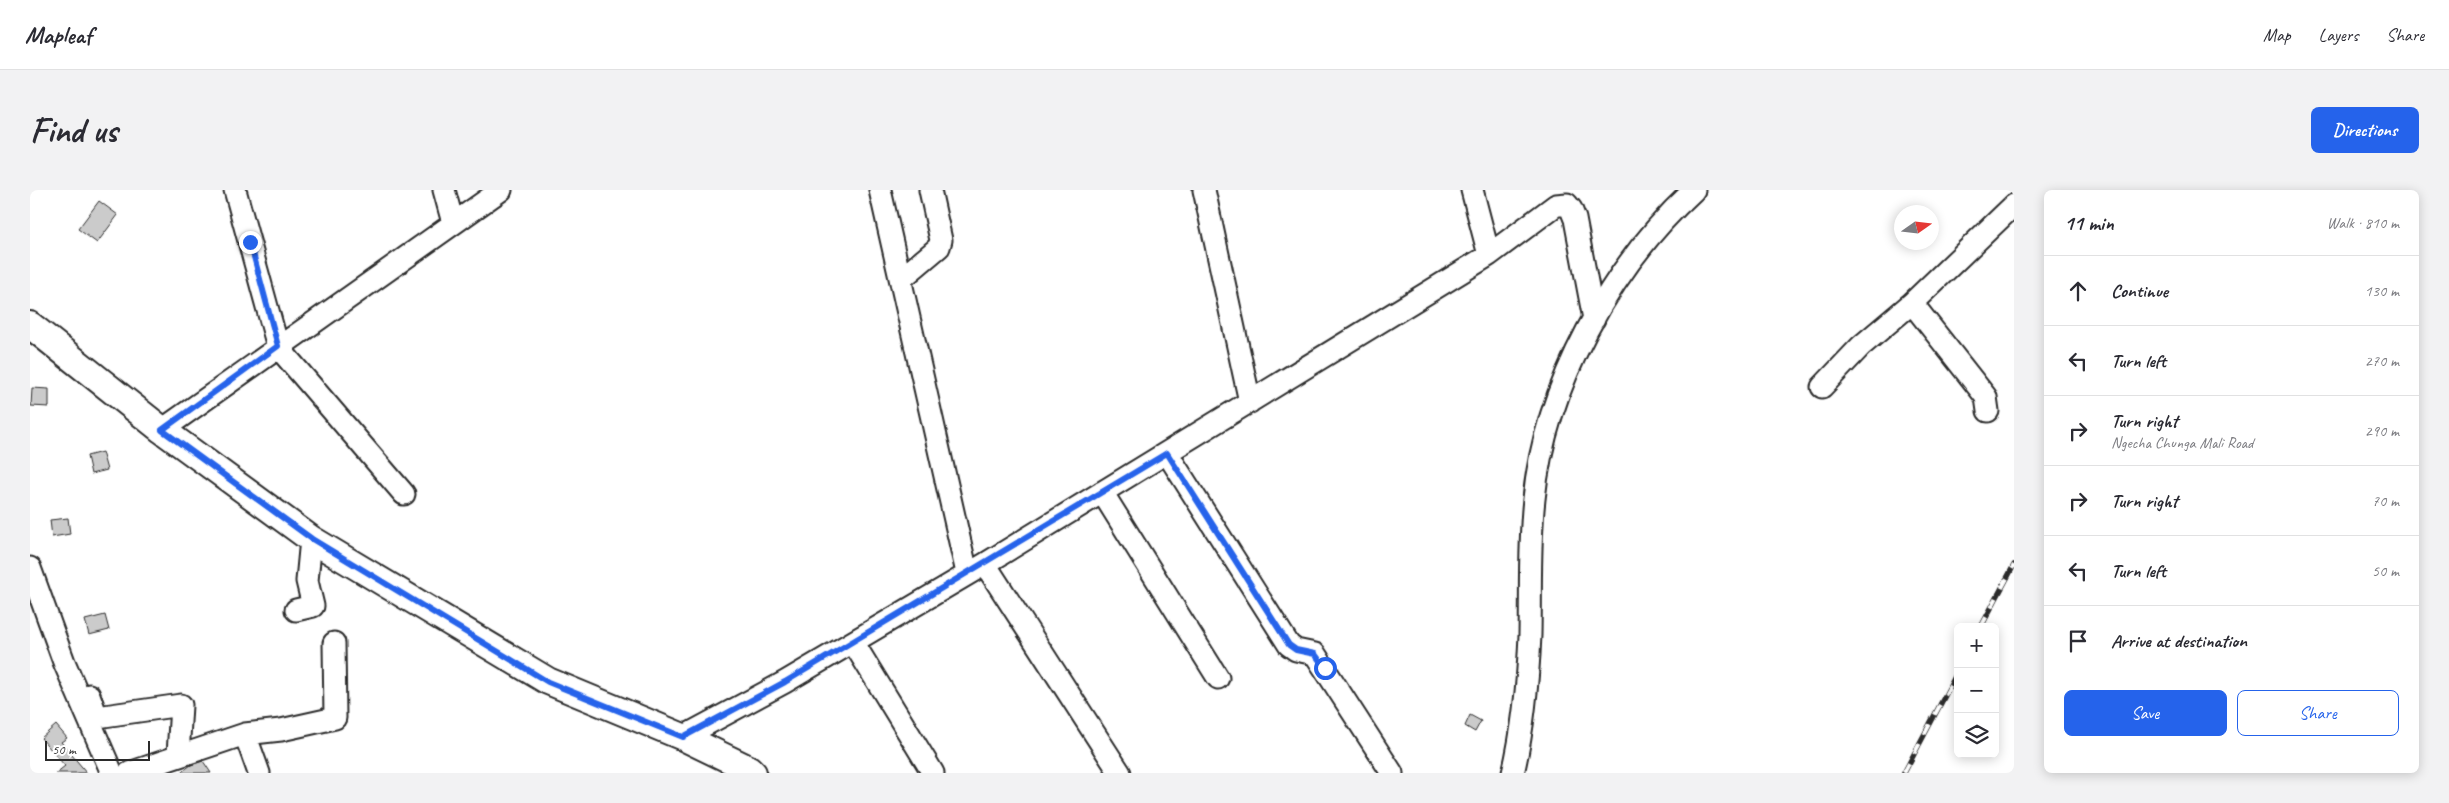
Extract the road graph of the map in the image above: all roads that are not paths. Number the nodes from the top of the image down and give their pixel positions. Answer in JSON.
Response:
{"nodes":[{"id":1,"x":235,"y":190,"type":"edge"},
{"id":2,"x":444,"y":190,"type":"edge"},
{"id":3,"x":880,"y":190,"type":"edge"},
{"id":4,"x":930,"y":190,"type":"edge"},
{"id":5,"x":1204,"y":190,"type":"edge"},
{"id":6,"x":1472,"y":190,"type":"edge"},
{"id":7,"x":1694,"y":190,"type":"edge"},
{"id":8,"x":494,"y":192,"type":"edge"},
{"id":9,"x":2014,"y":205,"type":"edge"},
{"id":10,"x":453,"y":224,"type":"junction"},
{"id":11,"x":1490,"y":255,"type":"junction"},
{"id":12,"x":901,"y":279,"type":"junction"},
{"id":13,"x":1912,"y":303,"type":"junction"},
{"id":14,"x":1594,"y":319,"type":"junction"},
{"id":15,"x":30,"y":325,"type":"edge"},
{"id":16,"x":278,"y":346,"type":"junction"},
{"id":17,"x":1822,"y":386,"type":"dead end"},
{"id":18,"x":1250,"y":402,"type":"junction"},
{"id":19,"x":1988,"y":411,"type":"dead end"},
{"id":20,"x":162,"y":430,"type":"junction"},
{"id":21,"x":1167,"y":453,"type":"junction"},
{"id":22,"x":1102,"y":492,"type":"junction"},
{"id":23,"x":404,"y":494,"type":"dead end"},
{"id":24,"x":312,"y":539,"type":"junction"},
{"id":25,"x":30,"y":568,"type":"edge"},
{"id":26,"x":976,"y":568,"type":"junction"},
{"id":27,"x":296,"y":610,"type":"dead end"},
{"id":28,"x":853,"y":642,"type":"junction"},
{"id":29,"x":334,"y":643,"type":"dead end"},
{"id":30,"x":68,"y":670,"type":"junction"},
{"id":31,"x":1218,"y":678,"type":"dead end"},
{"id":32,"x":245,"y":734,"type":"junction"},
{"id":33,"x":683,"y":737,"type":"junction"},
{"id":34,"x":178,"y":756,"type":"junction"},
{"id":35,"x":112,"y":773,"type":"edge"},
{"id":36,"x":129,"y":773,"type":"edge"},
{"id":37,"x":259,"y":773,"type":"edge"},
{"id":38,"x":753,"y":773,"type":"edge"},
{"id":39,"x":933,"y":773,"type":"edge"},
{"id":40,"x":1120,"y":773,"type":"edge"},
{"id":41,"x":1392,"y":773,"type":"edge"},
{"id":42,"x":1513,"y":773,"type":"edge"}],
"edges":[{"from":1,"to":16,"type":"street"},
{"from":2,"to":10,"type":"street"},
{"from":3,"to":12,"type":"street"},
{"from":4,"to":12,"type":"street"},
{"from":5,"to":18,"type":"street"},
{"from":6,"to":11,"type":"street"},
{"from":7,"to":14,"type":"street"},
{"from":8,"to":10,"type":"street"},
{"from":9,"to":13,"type":"street"},
{"from":10,"to":16,"type":"street"},
{"from":11,"to":14,"type":"street"},
{"from":11,"to":18,"type":"street"},
{"from":12,"to":26,"type":"street"},
{"from":13,"to":17,"type":"street"},
{"from":13,"to":19,"type":"street"},
{"from":14,"to":42,"type":"street"},
{"from":15,"to":20,"type":"main road"},
{"from":16,"to":20,"type":"street"},
{"from":16,"to":23,"type":"street"},
{"from":18,"to":21,"type":"street"},
{"from":20,"to":24,"type":"main road"},
{"from":21,"to":22,"type":"street"},
{"from":21,"to":41,"type":"street"},
{"from":22,"to":26,"type":"street"},
{"from":22,"to":31,"type":"street"},
{"from":24,"to":27,"type":"street"},
{"from":24,"to":33,"type":"main road"},
{"from":25,"to":30,"type":"street"},
{"from":26,"to":28,"type":"street"},
{"from":26,"to":40,"type":"street"},
{"from":28,"to":33,"type":"street"},
{"from":28,"to":39,"type":"street"},
{"from":29,"to":32,"type":"street"},
{"from":30,"to":34,"type":"street"},
{"from":30,"to":35,"type":"street"},
{"from":32,"to":34,"type":"street"},
{"from":32,"to":37,"type":"street"},
{"from":33,"to":38,"type":"main road"},
{"from":34,"to":36,"type":"street"}]}
